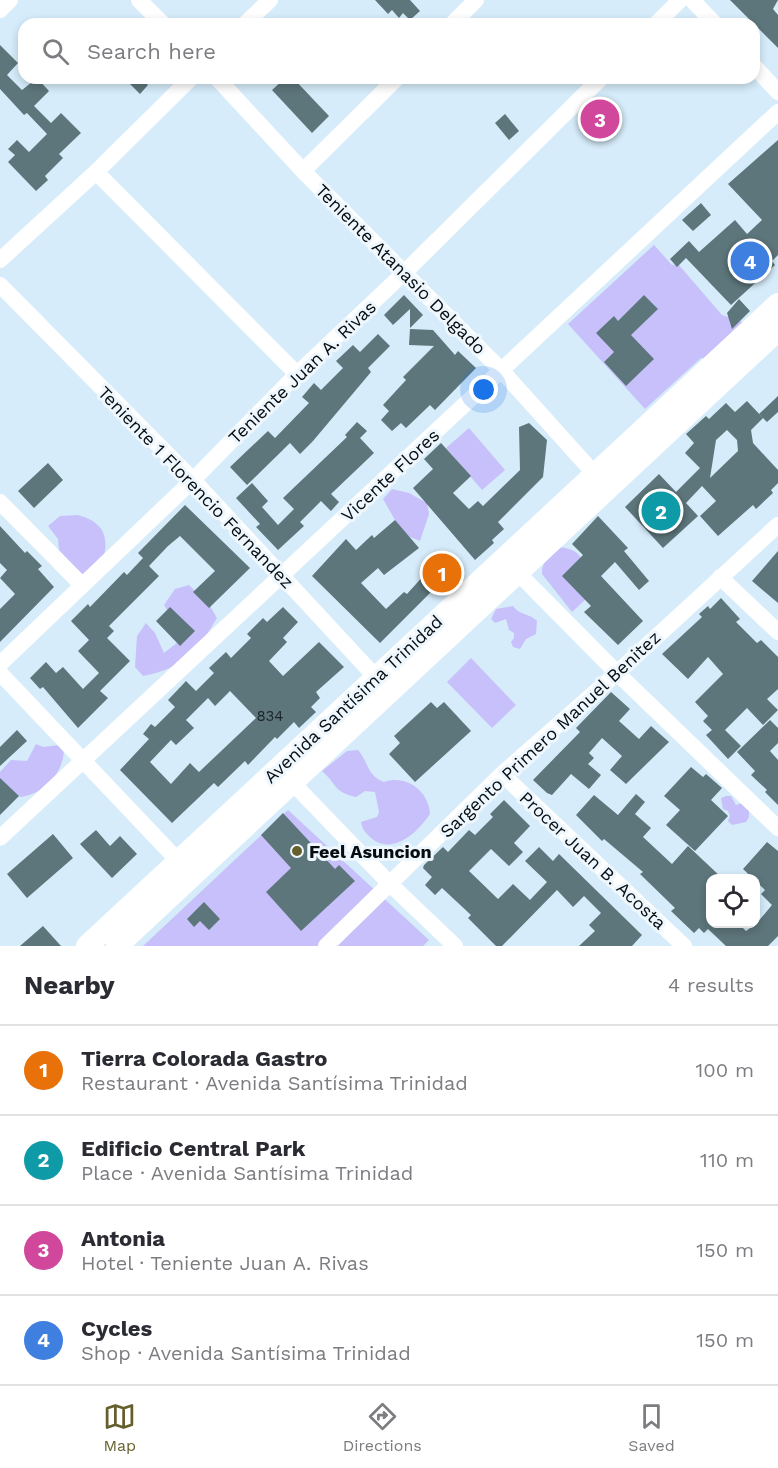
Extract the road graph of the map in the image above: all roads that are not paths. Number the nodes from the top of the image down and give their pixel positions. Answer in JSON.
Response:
{"nodes":[{"id":1,"x":10,"y":0,"type":"edge"},
{"id":2,"x":139,"y":0,"type":"edge"},
{"id":3,"x":270,"y":0,"type":"edge"},
{"id":4,"x":476,"y":0,"type":"edge"},
{"id":5,"x":680,"y":0,"type":"edge"},
{"id":6,"x":692,"y":0,"type":"edge"},
{"id":7,"x":0,"y":10,"type":"edge"},
{"id":8,"x":157,"y":18,"type":"edge"},
{"id":9,"x":251,"y":18,"type":"edge"},
{"id":10,"x":458,"y":18,"type":"edge"},
{"id":11,"x":662,"y":18,"type":"edge"},
{"id":12,"x":709,"y":18,"type":"edge"},
{"id":13,"x":760,"y":72,"type":"edge"},
{"id":14,"x":184,"y":84,"type":"edge"},
{"id":15,"x":223,"y":84,"type":"edge"},
{"id":16,"x":391,"y":84,"type":"edge"},
{"id":17,"x":595,"y":84,"type":"edge"},
{"id":18,"x":778,"y":92,"type":"edge"},
{"id":19,"x":778,"y":112,"type":"edge"},
{"id":20,"x":303,"y":171,"type":"junction"},
{"id":21,"x":96,"y":172,"type":"junction"},
{"id":22,"x":0,"y":260,"type":"edge"},
{"id":23,"x":405,"y":272,"type":"junction"},
{"id":24,"x":0,"y":285,"type":"edge"},
{"id":25,"x":778,"y":304,"type":"edge"},
{"id":26,"x":778,"y":330,"type":"edge"},
{"id":27,"x":501,"y":370,"type":"junction"},
{"id":28,"x":297,"y":374,"type":"junction"},
{"id":29,"x":193,"y":480,"type":"junction"},
{"id":30,"x":602,"y":481,"type":"junction"},
{"id":31,"x":0,"y":502,"type":"edge"},
{"id":32,"x":778,"y":525,"type":"edge"},
{"id":33,"x":511,"y":566,"type":"junction"},
{"id":34,"x":282,"y":576,"type":"junction"},
{"id":35,"x":720,"y":577,"type":"junction"},
{"id":36,"x":81,"y":584,"type":"junction"},
{"id":37,"x":778,"y":632,"type":"edge"},
{"id":38,"x":0,"y":664,"type":"edge"},
{"id":39,"x":0,"y":673,"type":"edge"},
{"id":40,"x":617,"y":673,"type":"junction"},
{"id":41,"x":383,"y":685,"type":"junction"},
{"id":42,"x":82,"y":760,"type":"junction"},
{"id":43,"x":502,"y":774,"type":"junction"},
{"id":44,"x":285,"y":776,"type":"junction"},
{"id":45,"x":778,"y":828,"type":"edge"},
{"id":46,"x":0,"y":838,"type":"edge"},
{"id":47,"x":186,"y":868,"type":"junction"},
{"id":48,"x":390,"y":884,"type":"junction"},
{"id":49,"x":87,"y":946,"type":"edge"},
{"id":50,"x":117,"y":946,"type":"edge"},
{"id":51,"x":326,"y":946,"type":"edge"},
{"id":52,"x":455,"y":946,"type":"edge"},
{"id":53,"x":684,"y":946,"type":"edge"}],
"edges":[{"from":1,"to":7,"type":"street"},
{"from":2,"to":8,"type":"street"},
{"from":3,"to":9,"type":"street"},
{"from":4,"to":10,"type":"street"},
{"from":5,"to":11,"type":"street"},
{"from":6,"to":12,"type":"street"},
{"from":13,"to":18,"type":"street"},
{"from":14,"to":21,"type":"street"},
{"from":15,"to":20,"type":"street","name":"Teniente Atanasio Delgado"},
{"from":16,"to":20,"type":"street"},
{"from":17,"to":23,"type":"street","name":"Teniente Juan A. Rivas"},
{"from":19,"to":27,"type":"street","name":"Vicente Flores"},
{"from":20,"to":23,"type":"street","name":"Teniente Atanasio Delgado"},
{"from":21,"to":22,"type":"street"},
{"from":21,"to":28,"type":"street"},
{"from":23,"to":27,"type":"street","name":"Teniente Atanasio Delgado"},
{"from":23,"to":28,"type":"street","name":"Teniente Juan A. Rivas"},
{"from":24,"to":29,"type":"street","name":"Teniente 1 Florencio Fernandez"},
{"from":25,"to":30,"type":"main road","name":"Avenida Santísima Trinidad"},
{"from":26,"to":30,"type":"main road","name":"Avenida Santísima Trinidad"},
{"from":27,"to":30,"type":"street","name":"Teniente Atanasio Delgado"},
{"from":27,"to":34,"type":"street","name":"Vicente Flores"},
{"from":28,"to":29,"type":"street","name":"Teniente Juan A. Rivas"},
{"from":29,"to":34,"type":"street","name":"Teniente 1 Florencio Fernandez"},
{"from":29,"to":36,"type":"street","name":"Teniente Juan A. Rivas"},
{"from":30,"to":33,"type":"main road","name":"Avenida Santísima Trinidad"},
{"from":31,"to":36,"type":"street"},
{"from":32,"to":35,"type":"street","name":"Sargento Primero Manuel Benitez"},
{"from":33,"to":40,"type":"street"},
{"from":33,"to":41,"type":"main road","name":"Avenida Santísima Trinidad"},
{"from":34,"to":41,"type":"street","name":"Teniente 1 Florencio Fernandez"},
{"from":34,"to":42,"type":"street","name":"Vicente Flores"},
{"from":35,"to":37,"type":"street"},
{"from":35,"to":40,"type":"street","name":"Sargento Primero Manuel Benitez"},
{"from":36,"to":38,"type":"street","name":"Teniente Juan A. Rivas"},
{"from":39,"to":42,"type":"street"},
{"from":40,"to":43,"type":"street","name":"Sargento Primero Manuel Benitez"},
{"from":40,"to":45,"type":"street"},
{"from":41,"to":44,"type":"main road","name":"Avenida Santísima Trinidad"},
{"from":42,"to":46,"type":"street","name":"Vicente Flores"},
{"from":42,"to":47,"type":"street"},
{"from":43,"to":48,"type":"street","name":"Sargento Primero Manuel Benitez"},
{"from":43,"to":53,"type":"street","name":"Procer Juan B. Acosta"},
{"from":44,"to":47,"type":"main road","name":"Avenida Santísima Trinidad"},
{"from":44,"to":48,"type":"street"},
{"from":47,"to":49,"type":"main road","name":"Avenida Santísima Trinidad"},
{"from":47,"to":50,"type":"main road","name":"Avenida Santísima Trinidad"},
{"from":48,"to":51,"type":"street","name":"Sargento Primero Manuel Benitez"},
{"from":48,"to":52,"type":"street"}]}
